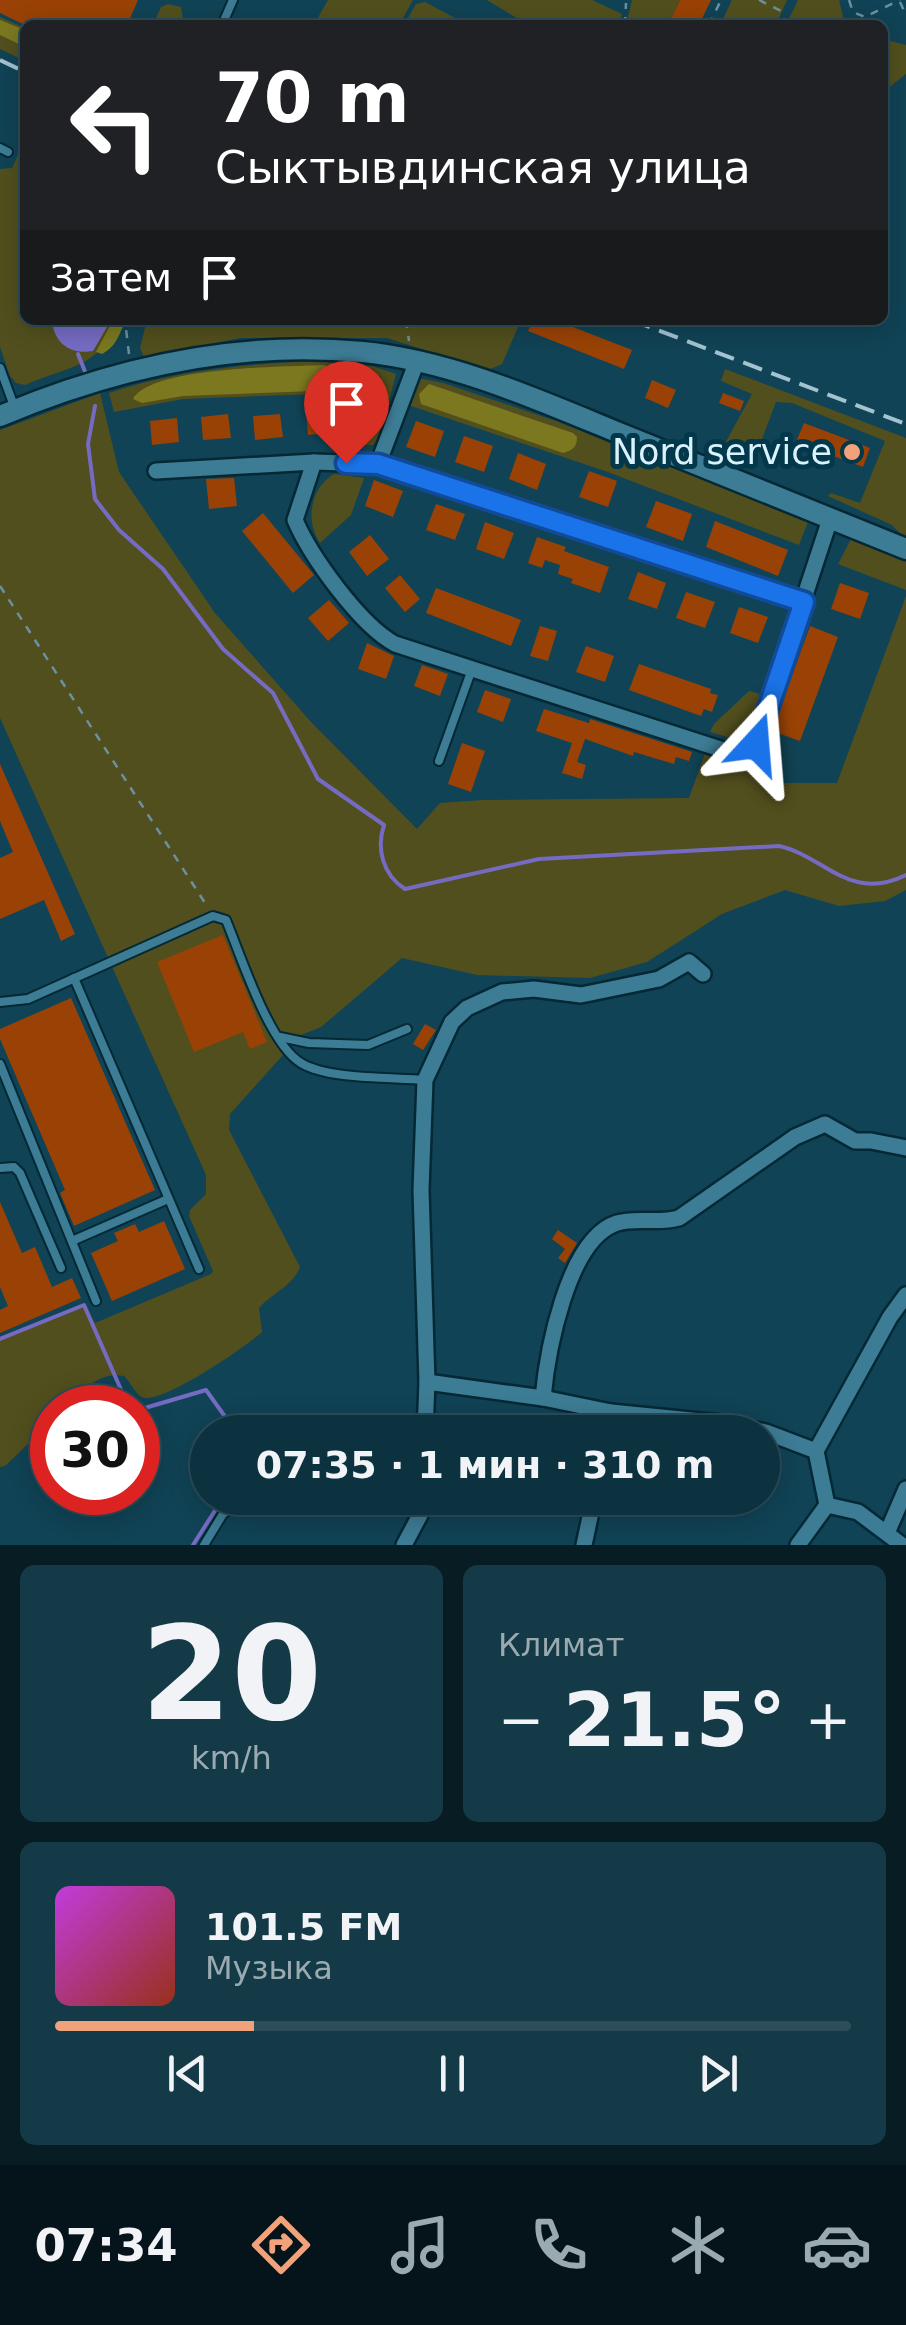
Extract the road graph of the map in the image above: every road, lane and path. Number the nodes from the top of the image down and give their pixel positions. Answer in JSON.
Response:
{"nodes":[{"id":1,"x":759,"y":0,"type":"edge"},
{"id":2,"x":848,"y":0,"type":"edge"},
{"id":3,"x":900,"y":0,"type":"edge"},
{"id":4,"x":626,"y":3,"type":"dead end"},
{"id":5,"x":785,"y":13,"type":"dead end"},
{"id":6,"x":906,"y":14,"type":"edge"},
{"id":7,"x":624,"y":20,"type":"edge"},
{"id":8,"x":129,"y":325,"type":"edge"},
{"id":9,"x":407,"y":325,"type":"edge"},
{"id":10,"x":413,"y":357,"type":"junction"},
{"id":11,"x":0,"y":368,"type":"edge"},
{"id":12,"x":133,"y":370,"type":"junction"},
{"id":13,"x":8,"y":412,"type":"edge"},
{"id":14,"x":314,"y":462,"type":"junction"},
{"id":15,"x":378,"y":464,"type":"junction"},
{"id":16,"x":156,"y":471,"type":"dead end"},
{"id":17,"x":830,"y":519,"type":"junction"},
{"id":18,"x":906,"y":549,"type":"edge"},
{"id":19,"x":0,"y":586,"type":"edge"},
{"id":20,"x":804,"y":602,"type":"junction"},
{"id":21,"x":472,"y":669,"type":"junction"},
{"id":22,"x":438,"y":761,"type":"dead end"},
{"id":23,"x":213,"y":916,"type":"junction"},
{"id":24,"x":703,"y":974,"type":"dead end"},
{"id":25,"x":74,"y":978,"type":"junction"},
{"id":26,"x":0,"y":1002,"type":"edge"},
{"id":27,"x":407,"y":1029,"type":"dead end"},
{"id":28,"x":275,"y":1036,"type":"junction"},
{"id":29,"x":0,"y":1064,"type":"edge"},
{"id":30,"x":425,"y":1080,"type":"junction"},
{"id":31,"x":906,"y":1148,"type":"edge"},
{"id":32,"x":0,"y":1168,"type":"edge"},
{"id":33,"x":168,"y":1199,"type":"junction"},
{"id":34,"x":72,"y":1241,"type":"junction"},
{"id":35,"x":60,"y":1268,"type":"dead end"},
{"id":36,"x":198,"y":1270,"type":"dead end"},
{"id":37,"x":906,"y":1295,"type":"edge"},
{"id":38,"x":96,"y":1300,"type":"dead end"},
{"id":39,"x":427,"y":1382,"type":"junction"},
{"id":40,"x":544,"y":1398,"type":"junction"},
{"id":41,"x":611,"y":1412,"type":"junction"},
{"id":42,"x":426,"y":1415,"type":"edge"},
{"id":43,"x":610,"y":1415,"type":"edge"},
{"id":44,"x":816,"y":1451,"type":"junction"},
{"id":45,"x":906,"y":1489,"type":"edge"},
{"id":46,"x":828,"y":1505,"type":"junction"},
{"id":47,"x":223,"y":1515,"type":"edge"},
{"id":48,"x":420,"y":1515,"type":"edge"},
{"id":49,"x":590,"y":1515,"type":"edge"},
{"id":50,"x":887,"y":1534,"type":"junction"},
{"id":51,"x":204,"y":1545,"type":"edge"},
{"id":52,"x":404,"y":1545,"type":"edge"},
{"id":53,"x":584,"y":1545,"type":"edge"},
{"id":54,"x":798,"y":1545,"type":"edge"},
{"id":55,"x":902,"y":1545,"type":"edge"}],
"edges":[{"from":1,"to":5,"type":"path"},
{"from":2,"to":3,"type":"path"},
{"from":3,"to":6,"type":"path"},
{"from":4,"to":7,"type":"path"},
{"from":8,"to":12,"type":"path"},
{"from":9,"to":10,"type":"path"},
{"from":10,"to":12,"type":"street"},
{"from":10,"to":15,"type":"street"},
{"from":10,"to":17,"type":"street"},
{"from":11,"to":13,"type":"lane"},
{"from":12,"to":13,"type":"street"},
{"from":14,"to":15,"type":"street"},
{"from":14,"to":16,"type":"street"},
{"from":14,"to":21,"type":"street"},
{"from":15,"to":20,"type":"street"},
{"from":17,"to":18,"type":"street"},
{"from":17,"to":20,"type":"street"},
{"from":19,"to":23,"type":"path"},
{"from":20,"to":21,"type":"street"},
{"from":21,"to":22,"type":"lane"},
{"from":23,"to":25,"type":"lane"},
{"from":23,"to":28,"type":"lane"},
{"from":24,"to":30,"type":"street"},
{"from":25,"to":26,"type":"lane"},
{"from":25,"to":33,"type":"lane"},
{"from":27,"to":28,"type":"lane"},
{"from":28,"to":30,"type":"lane"},
{"from":29,"to":34,"type":"lane"},
{"from":30,"to":39,"type":"street"},
{"from":31,"to":40,"type":"street"},
{"from":32,"to":35,"type":"lane"},
{"from":33,"to":34,"type":"lane"},
{"from":33,"to":36,"type":"lane"},
{"from":34,"to":38,"type":"lane"},
{"from":37,"to":44,"type":"street"},
{"from":39,"to":40,"type":"street"},
{"from":39,"to":42,"type":"street"},
{"from":40,"to":41,"type":"street"},
{"from":41,"to":43,"type":"street"},
{"from":41,"to":44,"type":"street"},
{"from":44,"to":46,"type":"street"},
{"from":45,"to":50,"type":"street"},
{"from":46,"to":50,"type":"street"},
{"from":46,"to":54,"type":"street"},
{"from":47,"to":51,"type":"lane"},
{"from":48,"to":52,"type":"street"},
{"from":49,"to":53,"type":"street"},
{"from":50,"to":55,"type":"street"}]}
